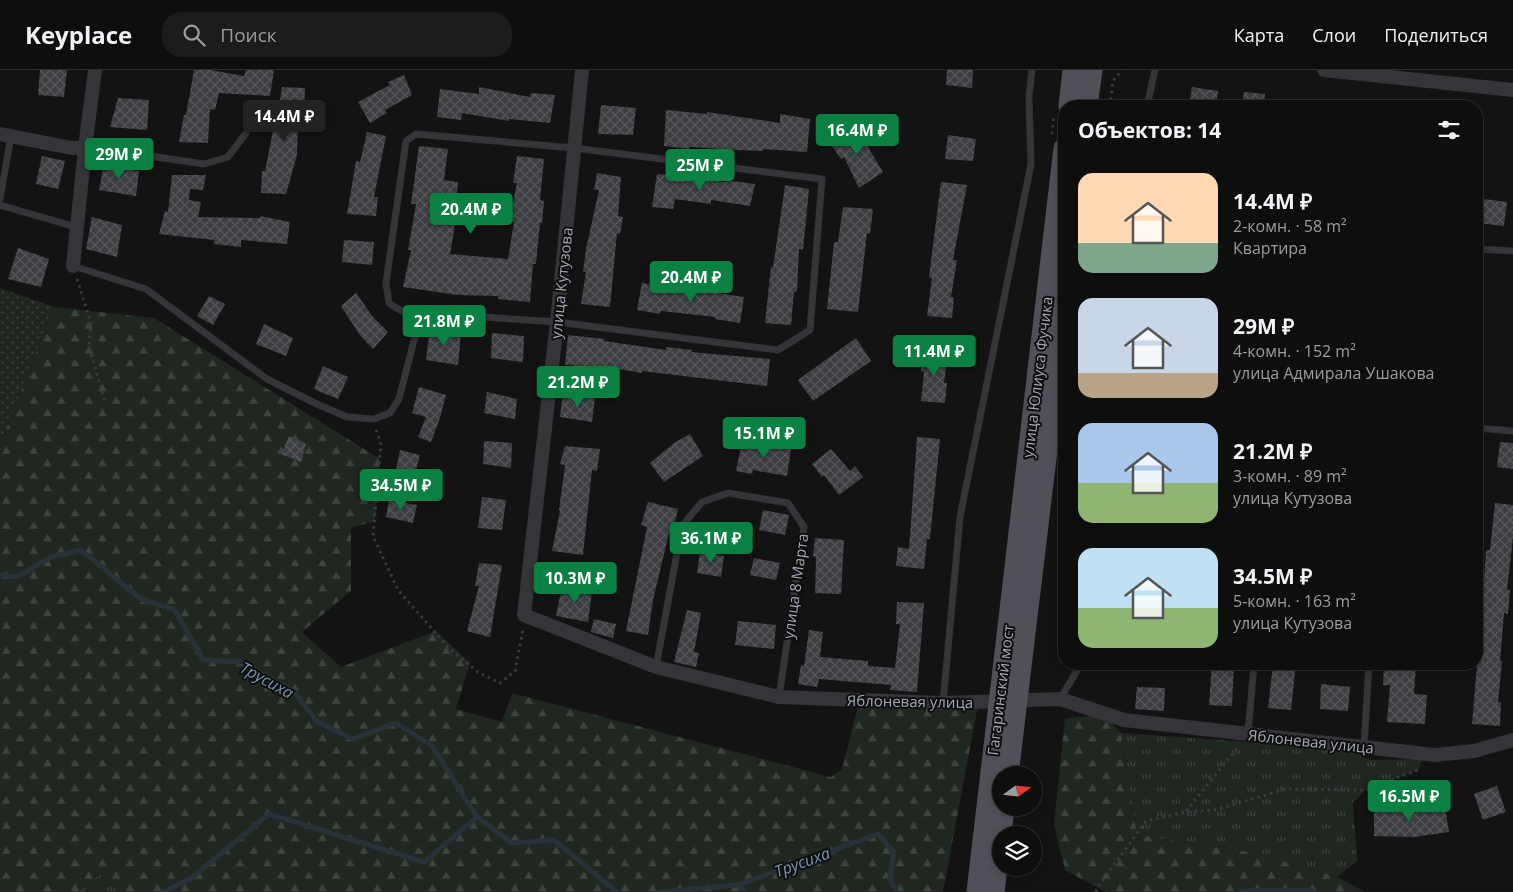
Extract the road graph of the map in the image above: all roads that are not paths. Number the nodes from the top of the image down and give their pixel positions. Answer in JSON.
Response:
{"nodes":[{"id":1,"x":94,"y":70,"type":"edge"},
{"id":2,"x":582,"y":70,"type":"edge"},
{"id":3,"x":1032,"y":70,"type":"edge"},
{"id":4,"x":1073,"y":70,"type":"edge"},
{"id":5,"x":1092,"y":70,"type":"edge"},
{"id":6,"x":1155,"y":70,"type":"edge"},
{"id":7,"x":1324,"y":70,"type":"edge"},
{"id":8,"x":1513,"y":90,"type":"edge"},
{"id":9,"x":1070,"y":100,"type":"edge"},
{"id":10,"x":1088,"y":100,"type":"edge"},
{"id":11,"x":1148,"y":100,"type":"edge"},
{"id":12,"x":246,"y":133,"type":"dead end"},
{"id":13,"x":5,"y":135,"type":"edge"},
{"id":14,"x":84,"y":148,"type":"junction"},
{"id":15,"x":574,"y":148,"type":"junction"},
{"id":16,"x":0,"y":199,"type":"edge"},
{"id":17,"x":0,"y":205,"type":"edge"},
{"id":18,"x":1058,"y":209,"type":"edge"},
{"id":19,"x":76,"y":227,"type":"junction"},
{"id":20,"x":1483,"y":250,"type":"edge"},
{"id":21,"x":1513,"y":251,"type":"edge"},
{"id":22,"x":73,"y":266,"type":"joint"},
{"id":23,"x":420,"y":317,"type":"junction"},
{"id":24,"x":557,"y":322,"type":"junction"},
{"id":25,"x":1058,"y":348,"type":"edge"},
{"id":26,"x":1483,"y":429,"type":"edge"},
{"id":27,"x":1513,"y":431,"type":"edge"},
{"id":28,"x":1019,"y":608,"type":"junction"},
{"id":29,"x":524,"y":615,"type":"joint"},
{"id":30,"x":656,"y":667,"type":"junction"},
{"id":31,"x":1078,"y":670,"type":"edge"},
{"id":32,"x":1253,"y":670,"type":"edge"},
{"id":33,"x":1369,"y":670,"type":"edge"},
{"id":34,"x":779,"y":697,"type":"junction"},
{"id":35,"x":1060,"y":700,"type":"junction"},
{"id":36,"x":943,"y":703,"type":"junction"},
{"id":37,"x":1248,"y":734,"type":"junction"},
{"id":38,"x":1513,"y":740,"type":"edge"},
{"id":39,"x":1364,"y":747,"type":"junction"},
{"id":40,"x":1009,"y":766,"type":"edge"},
{"id":41,"x":1003,"y":816,"type":"edge"},
{"id":42,"x":977,"y":892,"type":"edge"},
{"id":43,"x":994,"y":892,"type":"edge"}],
"edges":[{"from":1,"to":14,"type":"street"},
{"from":2,"to":15,"type":"street","name":"улица Кутузова"},
{"from":3,"to":36,"type":"lane"},
{"from":4,"to":9,"type":"main road"},
{"from":5,"to":10,"type":"main road"},
{"from":6,"to":11,"type":"lane"},
{"from":7,"to":8,"type":"street"},
{"from":12,"to":14,"type":"lane"},
{"from":13,"to":14,"type":"street"},
{"from":13,"to":16,"type":"lane"},
{"from":14,"to":19,"type":"street"},
{"from":15,"to":23,"type":"lane"},
{"from":15,"to":24,"type":"street","name":"улица Кутузова"},
{"from":15,"to":24,"type":"lane"},
{"from":17,"to":19,"type":"lane"},
{"from":18,"to":28,"type":"main road","name":"улица Юлиуса Фучика"},
{"from":19,"to":22,"type":"street"},
{"from":20,"to":21,"type":"lane"},
{"from":22,"to":23,"type":"lane"},
{"from":23,"to":24,"type":"lane"},
{"from":24,"to":29,"type":"street","name":"улица Кутузова"},
{"from":25,"to":28,"type":"main road","name":"улица Юлиуса Фучика"},
{"from":26,"to":27,"type":"lane"},
{"from":28,"to":40,"type":"main road","name":"Гагаринский мост"},
{"from":28,"to":42,"type":"main road","name":"Гагаринский мост"},
{"from":29,"to":30,"type":"street","name":"Яблоневая улица"},
{"from":30,"to":34,"type":"street","name":"Яблоневая улица"},
{"from":30,"to":34,"type":"lane","name":"улица 8 Марта"},
{"from":31,"to":35,"type":"lane"},
{"from":32,"to":37,"type":"lane"},
{"from":33,"to":39,"type":"lane"},
{"from":34,"to":36,"type":"street","name":"Яблоневая улица"},
{"from":35,"to":36,"type":"street","name":"Яблоневая улица"},
{"from":35,"to":37,"type":"street","name":"Яблоневая улица"},
{"from":37,"to":39,"type":"street","name":"Яблоневая улица"},
{"from":38,"to":39,"type":"street","name":"Яблоневая улица"},
{"from":41,"to":43,"type":"main road"}]}
